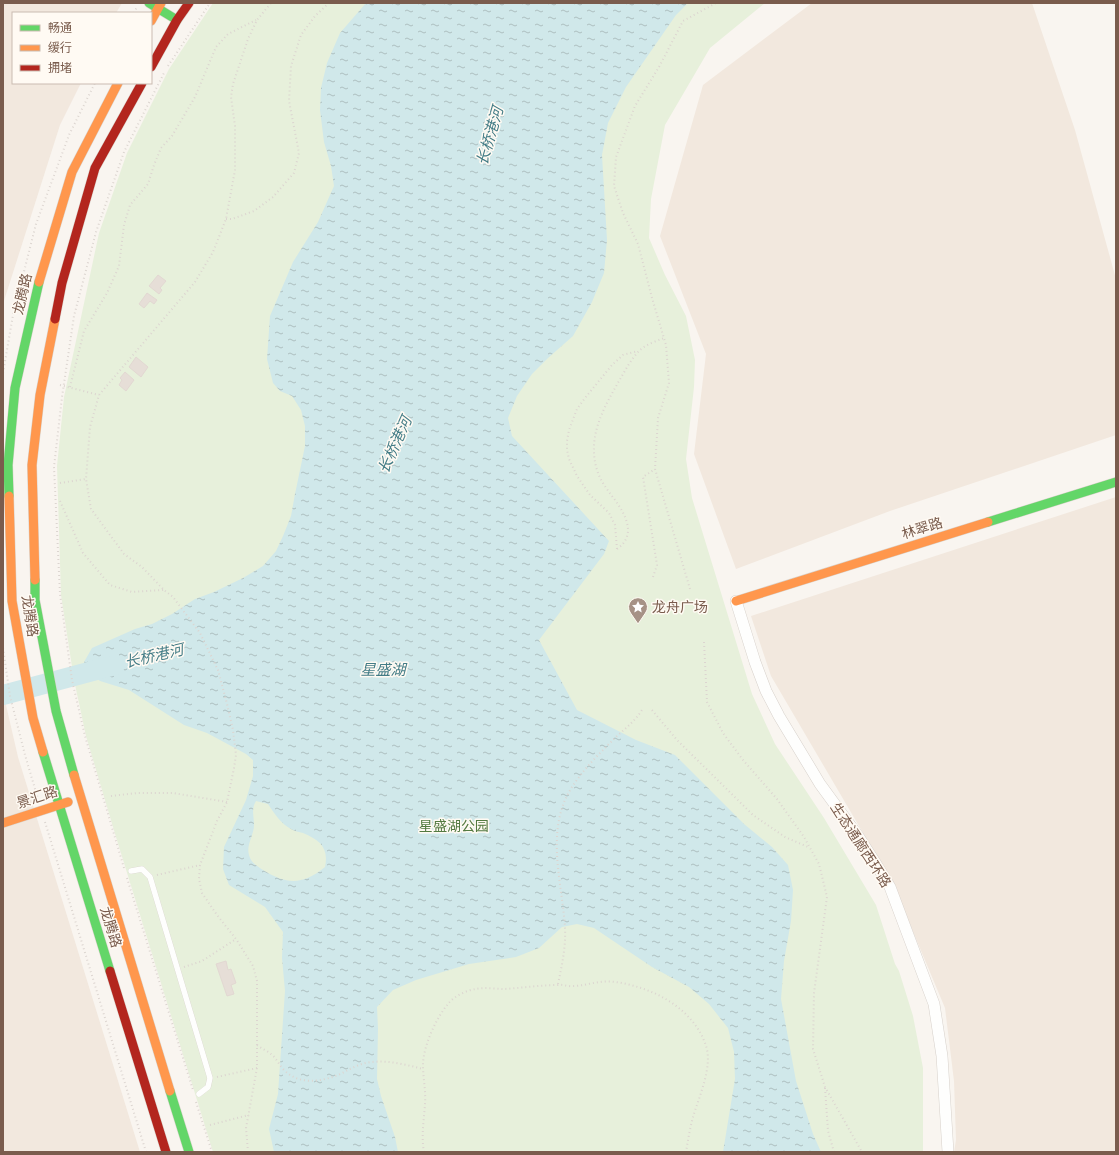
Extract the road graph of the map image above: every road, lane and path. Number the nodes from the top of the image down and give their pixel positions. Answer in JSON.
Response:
{"nodes":[{"id":1,"x":210,"y":3,"type":"edge"},
{"id":2,"x":271,"y":3,"type":"edge"},
{"id":3,"x":329,"y":3,"type":"edge"},
{"id":4,"x":716,"y":3,"type":"edge"},
{"id":5,"x":156,"y":5,"type":"edge"},
{"id":6,"x":184,"y":7,"type":"edge"},
{"id":7,"x":152,"y":18,"type":"edge"},
{"id":8,"x":177,"y":20,"type":"junction"},
{"id":9,"x":257,"y":20,"type":"junction"},
{"id":10,"x":152,"y":64,"type":"edge"},
{"id":11,"x":117,"y":84,"type":"edge"},
{"id":12,"x":141,"y":84,"type":"edge"},
{"id":13,"x":226,"y":219,"type":"junction"},
{"id":14,"x":664,"y":338,"type":"junction"},
{"id":15,"x":640,"y":350,"type":"junction"},
{"id":16,"x":60,"y":384,"type":"dead end"},
{"id":17,"x":70,"y":386,"type":"junction"},
{"id":18,"x":99,"y":395,"type":"junction"},
{"id":19,"x":17,"y":406,"type":"junction"},
{"id":20,"x":3,"y":409,"type":"edge"},
{"id":21,"x":655,"y":469,"type":"junction"},
{"id":22,"x":86,"y":479,"type":"junction"},
{"id":23,"x":1116,"y":482,"type":"edge"},
{"id":24,"x":60,"y":483,"type":"dead end"},
{"id":25,"x":60,"y":501,"type":"dead end"},
{"id":26,"x":653,"y":577,"type":"dead end"},
{"id":27,"x":690,"y":589,"type":"dead end"},
{"id":28,"x":164,"y":590,"type":"junction"},
{"id":29,"x":736,"y":601,"type":"joint"},
{"id":30,"x":704,"y":642,"type":"dead end"},
{"id":31,"x":3,"y":648,"type":"edge"},
{"id":32,"x":642,"y":710,"type":"dead end"},
{"id":33,"x":652,"y":710,"type":"dead end"},
{"id":34,"x":111,"y":796,"type":"dead end"},
{"id":35,"x":81,"y":797,"type":"junction"},
{"id":36,"x":38,"y":799,"type":"dead end"},
{"id":37,"x":227,"y":802,"type":"junction"},
{"id":38,"x":59,"y":805,"type":"junction"},
{"id":39,"x":45,"y":821,"type":"dead end"},
{"id":40,"x":3,"y":823,"type":"edge"},
{"id":41,"x":810,"y":847,"type":"junction"},
{"id":42,"x":200,"y":865,"type":"junction"},
{"id":43,"x":131,"y":871,"type":"dead end"},
{"id":44,"x":150,"y":876,"type":"junction"},
{"id":45,"x":236,"y":939,"type":"junction"},
{"id":46,"x":177,"y":969,"type":"junction"},
{"id":47,"x":558,"y":984,"type":"junction"},
{"id":48,"x":257,"y":1045,"type":"junction"},
{"id":49,"x":257,"y":1068,"type":"junction"},
{"id":50,"x":423,"y":1069,"type":"junction"},
{"id":51,"x":210,"y":1078,"type":"junction"},
{"id":52,"x":825,"y":1087,"type":"junction"},
{"id":53,"x":196,"y":1095,"type":"junction"},
{"id":54,"x":249,"y":1115,"type":"junction"},
{"id":55,"x":210,"y":1125,"type":"dead end"},
{"id":56,"x":146,"y":1152,"type":"edge"},
{"id":57,"x":166,"y":1152,"type":"edge"},
{"id":58,"x":189,"y":1152,"type":"edge"},
{"id":59,"x":212,"y":1152,"type":"edge"},
{"id":60,"x":248,"y":1152,"type":"edge"},
{"id":61,"x":424,"y":1152,"type":"edge"},
{"id":62,"x":686,"y":1152,"type":"edge"},
{"id":63,"x":834,"y":1152,"type":"edge"},
{"id":64,"x":862,"y":1152,"type":"edge"},
{"id":65,"x":948,"y":1152,"type":"edge"}],
"edges":[{"from":1,"to":53,"type":"path"},
{"from":2,"to":9,"type":"path"},
{"from":3,"to":13,"type":"path"},
{"from":4,"to":14,"type":"path"},
{"from":5,"to":7,"type":"main road"},
{"from":5,"to":8,"type":"main road"},
{"from":6,"to":8,"type":"main road"},
{"from":8,"to":10,"type":"main road"},
{"from":9,"to":13,"type":"path"},
{"from":9,"to":17,"type":"path"},
{"from":11,"to":19,"type":"main road","name":"龙腾路"},
{"from":12,"to":35,"type":"main road","name":"龙腾路"},
{"from":13,"to":18,"type":"path"},
{"from":14,"to":15,"type":"path"},
{"from":14,"to":21,"type":"path"},
{"from":15,"to":15,"type":"path"},
{"from":16,"to":17,"type":"path"},
{"from":17,"to":18,"type":"path"},
{"from":18,"to":22,"type":"path"},
{"from":19,"to":20,"type":"main road"},
{"from":19,"to":38,"type":"main road","name":"龙腾路"},
{"from":21,"to":26,"type":"path"},
{"from":21,"to":27,"type":"path"},
{"from":22,"to":24,"type":"path"},
{"from":22,"to":28,"type":"path"},
{"from":23,"to":29,"type":"main road","name":"林翠路"},
{"from":25,"to":28,"type":"path"},
{"from":28,"to":37,"type":"path"},
{"from":29,"to":65,"type":"street","name":"生态通廊西环路"},
{"from":30,"to":41,"type":"path"},
{"from":31,"to":36,"type":"path"},
{"from":32,"to":47,"type":"path"},
{"from":33,"to":41,"type":"path"},
{"from":34,"to":37,"type":"path"},
{"from":35,"to":38,"type":"main road","name":"景汇路"},
{"from":35,"to":58,"type":"main road","name":"龙腾路"},
{"from":37,"to":42,"type":"path"},
{"from":38,"to":40,"type":"main road","name":"景汇路"},
{"from":38,"to":57,"type":"main road","name":"龙腾路"},
{"from":39,"to":56,"type":"path"},
{"from":41,"to":52,"type":"path"},
{"from":42,"to":44,"type":"path"},
{"from":42,"to":45,"type":"path"},
{"from":43,"to":44,"type":"lane"},
{"from":44,"to":46,"type":"lane"},
{"from":45,"to":46,"type":"path"},
{"from":45,"to":48,"type":"path"},
{"from":46,"to":51,"type":"lane"},
{"from":47,"to":50,"type":"path"},
{"from":47,"to":62,"type":"path"},
{"from":48,"to":49,"type":"path"},
{"from":48,"to":50,"type":"path"},
{"from":49,"to":51,"type":"path"},
{"from":49,"to":54,"type":"path"},
{"from":50,"to":61,"type":"path"},
{"from":51,"to":53,"type":"lane"},
{"from":52,"to":63,"type":"path"},
{"from":52,"to":64,"type":"path"},
{"from":53,"to":59,"type":"path"},
{"from":54,"to":55,"type":"path"},
{"from":54,"to":60,"type":"path"}]}
